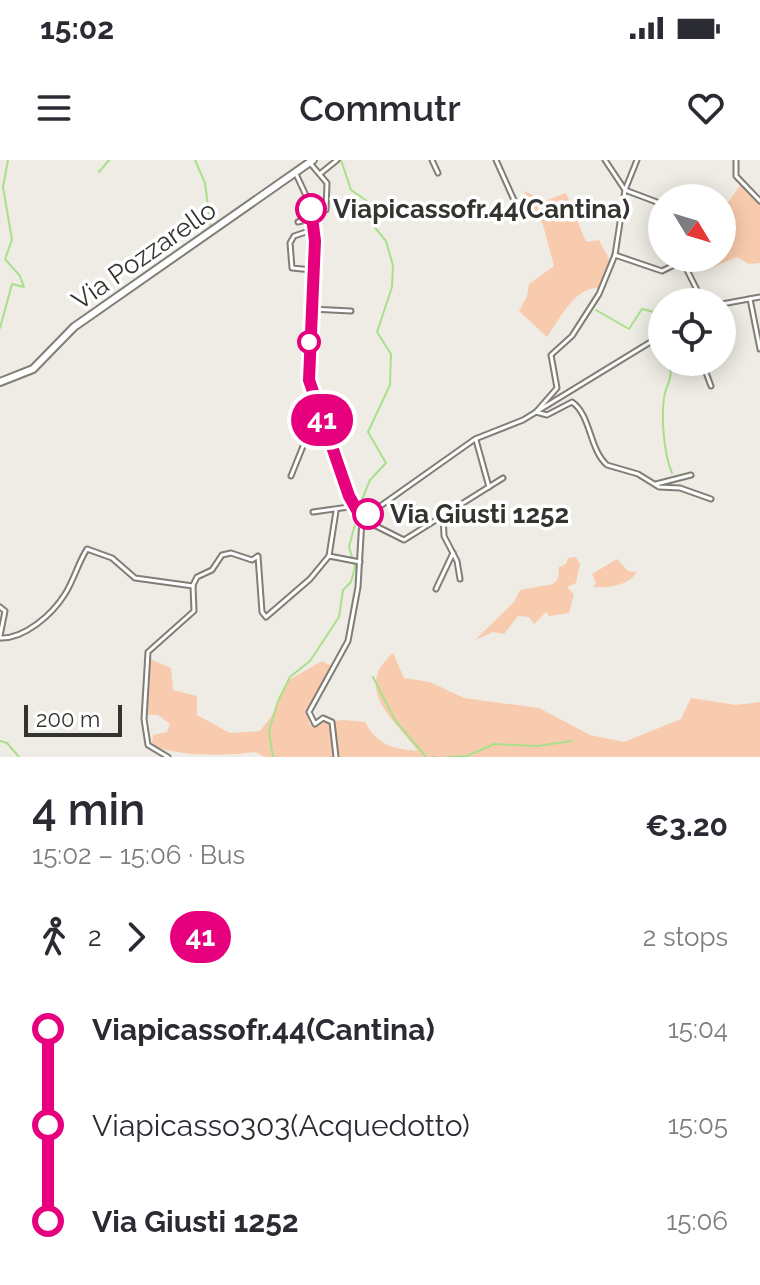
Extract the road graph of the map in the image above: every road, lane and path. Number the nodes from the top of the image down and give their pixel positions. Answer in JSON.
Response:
{"nodes":[{"id":1,"x":337,"y":160,"type":"edge"},
{"id":2,"x":432,"y":160,"type":"edge"},
{"id":3,"x":496,"y":160,"type":"edge"},
{"id":4,"x":605,"y":160,"type":"edge"},
{"id":5,"x":636,"y":160,"type":"edge"},
{"id":6,"x":736,"y":160,"type":"edge"},
{"id":7,"x":311,"y":161,"type":"edge"},
{"id":8,"x":296,"y":173,"type":"junction"},
{"id":9,"x":321,"y":173,"type":"junction"},
{"id":10,"x":438,"y":173,"type":"dead end"},
{"id":11,"x":625,"y":190,"type":"junction"},
{"id":12,"x":648,"y":199,"type":"edge"},
{"id":13,"x":514,"y":200,"type":"dead end"},
{"id":14,"x":760,"y":201,"type":"edge"},
{"id":15,"x":312,"y":216,"type":"junction"},
{"id":16,"x":306,"y":220,"type":"junction"},
{"id":17,"x":298,"y":222,"type":"dead end"},
{"id":18,"x":315,"y":229,"type":"junction"},
{"id":19,"x":307,"y":232,"type":"junction"},
{"id":20,"x":615,"y":255,"type":"junction"},
{"id":21,"x":648,"y":266,"type":"edge"},
{"id":22,"x":313,"y":270,"type":"junction"},
{"id":23,"x":760,"y":297,"type":"edge"},
{"id":24,"x":750,"y":299,"type":"junction"},
{"id":25,"x":736,"y":302,"type":"edge"},
{"id":26,"x":311,"y":309,"type":"junction"},
{"id":27,"x":351,"y":311,"type":"dead end"},
{"id":28,"x":648,"y":344,"type":"edge"},
{"id":29,"x":760,"y":349,"type":"edge"},
{"id":30,"x":707,"y":376,"type":"edge"},
{"id":31,"x":0,"y":382,"type":"edge"},
{"id":32,"x":711,"y":386,"type":"dead end"},
{"id":33,"x":318,"y":409,"type":"junction"},
{"id":34,"x":536,"y":412,"type":"junction"},
{"id":35,"x":475,"y":439,"type":"junction"},
{"id":36,"x":691,"y":475,"type":"dead end"},
{"id":37,"x":291,"y":476,"type":"dead end"},
{"id":38,"x":503,"y":478,"type":"dead end"},
{"id":39,"x":654,"y":485,"type":"junction"},
{"id":40,"x":489,"y":487,"type":"junction"},
{"id":41,"x":711,"y":499,"type":"dead end"},
{"id":42,"x":358,"y":510,"type":"junction"},
{"id":43,"x":336,"y":511,"type":"junction"},
{"id":44,"x":313,"y":512,"type":"dead end"},
{"id":45,"x":443,"y":514,"type":"junction"},
{"id":46,"x":362,"y":519,"type":"junction"},
{"id":47,"x":453,"y":553,"type":"junction"},
{"id":48,"x":329,"y":556,"type":"junction"},
{"id":49,"x":360,"y":562,"type":"junction"},
{"id":50,"x":460,"y":579,"type":"dead end"},
{"id":51,"x":193,"y":586,"type":"junction"},
{"id":52,"x":436,"y":589,"type":"dead end"},
{"id":53,"x":0,"y":607,"type":"edge"},
{"id":54,"x":0,"y":637,"type":"edge"},
{"id":55,"x":168,"y":757,"type":"edge"},
{"id":56,"x":336,"y":757,"type":"edge"}],
"edges":[{"from":1,"to":9,"type":"street"},
{"from":2,"to":10,"type":"street"},
{"from":3,"to":13,"type":"street"},
{"from":4,"to":11,"type":"street"},
{"from":5,"to":11,"type":"street"},
{"from":6,"to":14,"type":"street"},
{"from":7,"to":8,"type":"street","name":"Via Pozzarello"},
{"from":7,"to":9,"type":"street"},
{"from":8,"to":15,"type":"street"},
{"from":8,"to":31,"type":"street","name":"Via Pozzarello"},
{"from":9,"to":15,"type":"street"},
{"from":11,"to":12,"type":"street"},
{"from":11,"to":20,"type":"street"},
{"from":15,"to":16,"type":"street"},
{"from":15,"to":18,"type":"street"},
{"from":16,"to":17,"type":"street"},
{"from":16,"to":19,"type":"street"},
{"from":18,"to":19,"type":"street"},
{"from":18,"to":22,"type":"street"},
{"from":19,"to":22,"type":"street"},
{"from":20,"to":21,"type":"street"},
{"from":20,"to":34,"type":"street"},
{"from":22,"to":26,"type":"street"},
{"from":23,"to":24,"type":"street"},
{"from":24,"to":25,"type":"street"},
{"from":24,"to":29,"type":"street"},
{"from":26,"to":27,"type":"street"},
{"from":26,"to":33,"type":"street"},
{"from":28,"to":34,"type":"street"},
{"from":30,"to":32,"type":"street"},
{"from":33,"to":37,"type":"street"},
{"from":33,"to":42,"type":"street"},
{"from":34,"to":35,"type":"street"},
{"from":34,"to":39,"type":"street"},
{"from":35,"to":40,"type":"street"},
{"from":35,"to":46,"type":"street"},
{"from":36,"to":39,"type":"street"},
{"from":38,"to":40,"type":"street"},
{"from":39,"to":41,"type":"street"},
{"from":40,"to":45,"type":"street"},
{"from":42,"to":43,"type":"street"},
{"from":42,"to":46,"type":"street"},
{"from":43,"to":44,"type":"street"},
{"from":43,"to":48,"type":"street"},
{"from":45,"to":46,"type":"street"},
{"from":45,"to":47,"type":"street"},
{"from":46,"to":49,"type":"street"},
{"from":47,"to":50,"type":"street"},
{"from":47,"to":52,"type":"street"},
{"from":48,"to":49,"type":"street"},
{"from":48,"to":51,"type":"street"},
{"from":49,"to":56,"type":"street"},
{"from":51,"to":54,"type":"street"},
{"from":51,"to":55,"type":"street"},
{"from":53,"to":54,"type":"street"}]}
